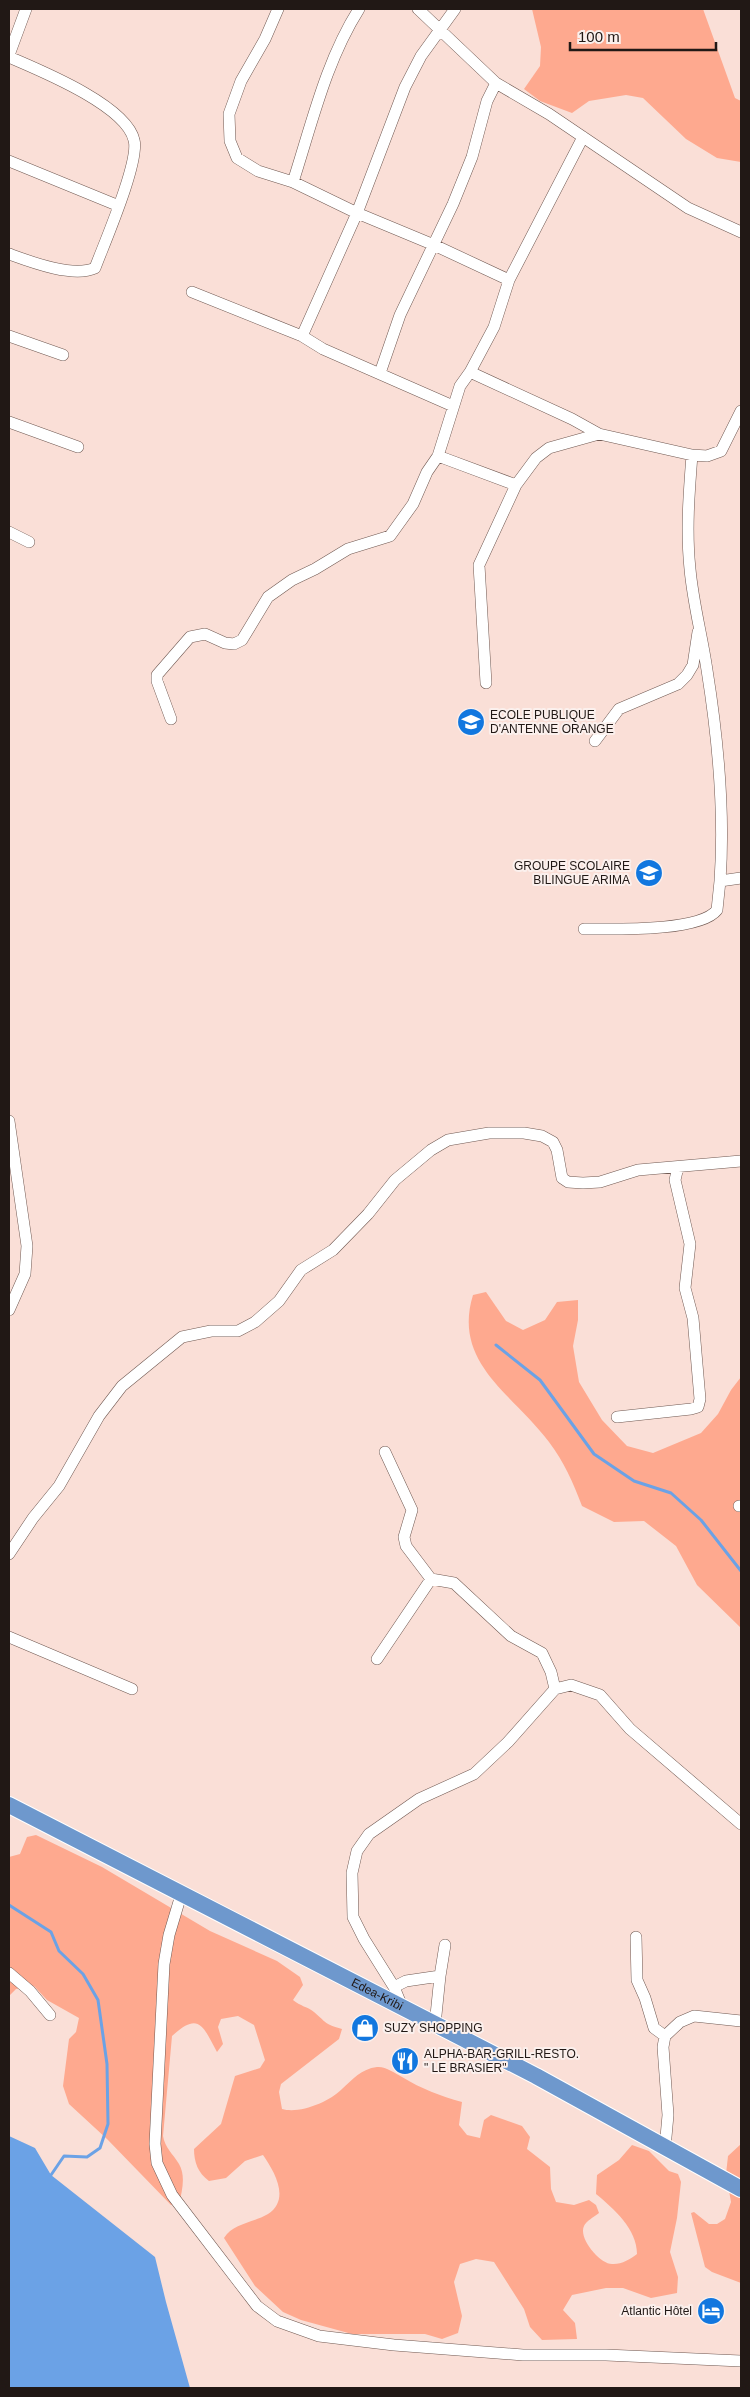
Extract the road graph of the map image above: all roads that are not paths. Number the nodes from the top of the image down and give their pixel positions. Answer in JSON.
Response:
{"nodes":[{"id":1,"x":26,"y":9,"type":"edge"},
{"id":2,"x":359,"y":9,"type":"edge"},
{"id":3,"x":418,"y":9,"type":"edge"},
{"id":4,"x":455,"y":9,"type":"edge"},
{"id":5,"x":274,"y":10,"type":"edge"},
{"id":6,"x":439,"y":30,"type":"junction"},
{"id":7,"x":9,"y":56,"type":"edge"},
{"id":8,"x":496,"y":83,"type":"junction"},
{"id":9,"x":583,"y":137,"type":"junction"},
{"id":10,"x":9,"y":161,"type":"edge"},
{"id":11,"x":293,"y":182,"type":"junction"},
{"id":12,"x":119,"y":206,"type":"junction"},
{"id":13,"x":357,"y":213,"type":"junction"},
{"id":14,"x":741,"y":232,"type":"edge"},
{"id":15,"x":434,"y":245,"type":"junction"},
{"id":16,"x":9,"y":254,"type":"edge"},
{"id":17,"x":509,"y":280,"type":"junction"},
{"id":18,"x":192,"y":292,"type":"dead end"},
{"id":19,"x":9,"y":336,"type":"edge"},
{"id":20,"x":302,"y":336,"type":"junction"},
{"id":21,"x":63,"y":355,"type":"dead end"},
{"id":22,"x":470,"y":372,"type":"junction"},
{"id":23,"x":380,"y":373,"type":"junction"},
{"id":24,"x":453,"y":406,"type":"junction"},
{"id":25,"x":741,"y":412,"type":"edge"},
{"id":26,"x":9,"y":422,"type":"edge"},
{"id":27,"x":599,"y":434,"type":"junction"},
{"id":28,"x":78,"y":447,"type":"dead end"},
{"id":29,"x":692,"y":455,"type":"junction"},
{"id":30,"x":438,"y":456,"type":"junction"},
{"id":31,"x":516,"y":485,"type":"junction"},
{"id":32,"x":9,"y":532,"type":"edge"},
{"id":33,"x":29,"y":542,"type":"dead end"},
{"id":34,"x":699,"y":623,"type":"junction"},
{"id":35,"x":486,"y":683,"type":"dead end"},
{"id":36,"x":171,"y":719,"type":"dead end"},
{"id":37,"x":595,"y":742,"type":"dead end"},
{"id":38,"x":741,"y":878,"type":"edge"},
{"id":39,"x":720,"y":881,"type":"junction"},
{"id":40,"x":584,"y":929,"type":"dead end"},
{"id":41,"x":9,"y":1121,"type":"edge"},
{"id":42,"x":741,"y":1161,"type":"edge"},
{"id":43,"x":678,"y":1167,"type":"junction"},
{"id":44,"x":9,"y":1310,"type":"edge"},
{"id":45,"x":617,"y":1416,"type":"dead end"},
{"id":46,"x":386,"y":1452,"type":"dead end"},
{"id":47,"x":9,"y":1554,"type":"edge"},
{"id":48,"x":431,"y":1579,"type":"junction"},
{"id":49,"x":9,"y":1637,"type":"edge"},
{"id":50,"x":377,"y":1659,"type":"dead end"},
{"id":51,"x":551,"y":1672,"type":"junction"},
{"id":52,"x":571,"y":1685,"type":"junction"},
{"id":53,"x":132,"y":1689,"type":"dead end"},
{"id":54,"x":555,"y":1689,"type":"junction"},
{"id":55,"x":9,"y":1805,"type":"edge"},
{"id":56,"x":741,"y":1824,"type":"edge"},
{"id":57,"x":180,"y":1895,"type":"junction"},
{"id":58,"x":636,"y":1937,"type":"dead end"},
{"id":59,"x":446,"y":1945,"type":"dead end"},
{"id":60,"x":9,"y":1973,"type":"edge"},
{"id":61,"x":440,"y":1976,"type":"junction"},
{"id":62,"x":394,"y":1986,"type":"junction"},
{"id":63,"x":403,"y":2009,"type":"junction"},
{"id":64,"x":50,"y":2015,"type":"dead end"},
{"id":65,"x":741,"y":2021,"type":"edge"},
{"id":66,"x":435,"y":2025,"type":"junction"},
{"id":67,"x":666,"y":2036,"type":"junction"},
{"id":68,"x":665,"y":2148,"type":"junction"},
{"id":69,"x":741,"y":2189,"type":"edge"},
{"id":70,"x":741,"y":2361,"type":"edge"}],
"edges":[{"from":1,"to":7,"type":"street"},
{"from":2,"to":11,"type":"street"},
{"from":3,"to":6,"type":"street"},
{"from":4,"to":6,"type":"street"},
{"from":5,"to":11,"type":"street"},
{"from":6,"to":8,"type":"street"},
{"from":6,"to":13,"type":"street"},
{"from":7,"to":12,"type":"street"},
{"from":8,"to":9,"type":"street"},
{"from":8,"to":15,"type":"street"},
{"from":9,"to":14,"type":"street"},
{"from":9,"to":17,"type":"street"},
{"from":10,"to":12,"type":"street"},
{"from":11,"to":13,"type":"street"},
{"from":12,"to":16,"type":"street"},
{"from":13,"to":15,"type":"street"},
{"from":13,"to":20,"type":"street"},
{"from":15,"to":17,"type":"street"},
{"from":15,"to":23,"type":"street"},
{"from":17,"to":22,"type":"street"},
{"from":18,"to":20,"type":"street"},
{"from":19,"to":21,"type":"street"},
{"from":20,"to":23,"type":"street"},
{"from":22,"to":24,"type":"street"},
{"from":22,"to":27,"type":"street"},
{"from":23,"to":24,"type":"street"},
{"from":24,"to":30,"type":"street"},
{"from":25,"to":29,"type":"street"},
{"from":26,"to":28,"type":"street"},
{"from":27,"to":29,"type":"street"},
{"from":27,"to":31,"type":"street"},
{"from":29,"to":34,"type":"street"},
{"from":30,"to":31,"type":"street"},
{"from":30,"to":36,"type":"street"},
{"from":31,"to":35,"type":"street"},
{"from":32,"to":33,"type":"street"},
{"from":34,"to":37,"type":"street"},
{"from":34,"to":39,"type":"street"},
{"from":38,"to":39,"type":"street"},
{"from":39,"to":40,"type":"street"},
{"from":41,"to":44,"type":"street"},
{"from":42,"to":43,"type":"street"},
{"from":43,"to":45,"type":"street"},
{"from":43,"to":47,"type":"street"},
{"from":46,"to":48,"type":"street"},
{"from":48,"to":50,"type":"street"},
{"from":48,"to":51,"type":"street"},
{"from":49,"to":53,"type":"street"},
{"from":51,"to":52,"type":"street"},
{"from":51,"to":54,"type":"street"},
{"from":52,"to":54,"type":"street"},
{"from":52,"to":56,"type":"street"},
{"from":54,"to":62,"type":"street"},
{"from":55,"to":57,"type":"highway","name":"Edea-Kribi"},
{"from":57,"to":63,"type":"highway","name":"Edea-Kribi"},
{"from":57,"to":70,"type":"street"},
{"from":58,"to":67,"type":"street"},
{"from":59,"to":61,"type":"street"},
{"from":60,"to":64,"type":"street"},
{"from":61,"to":62,"type":"street"},
{"from":61,"to":66,"type":"street"},
{"from":62,"to":63,"type":"street"},
{"from":63,"to":66,"type":"highway","name":"Edea-Kribi"},
{"from":65,"to":67,"type":"street"},
{"from":66,"to":68,"type":"highway","name":"Edea-Kribi"},
{"from":67,"to":68,"type":"street"},
{"from":68,"to":69,"type":"highway","name":"Edea-Kribi"}]}
